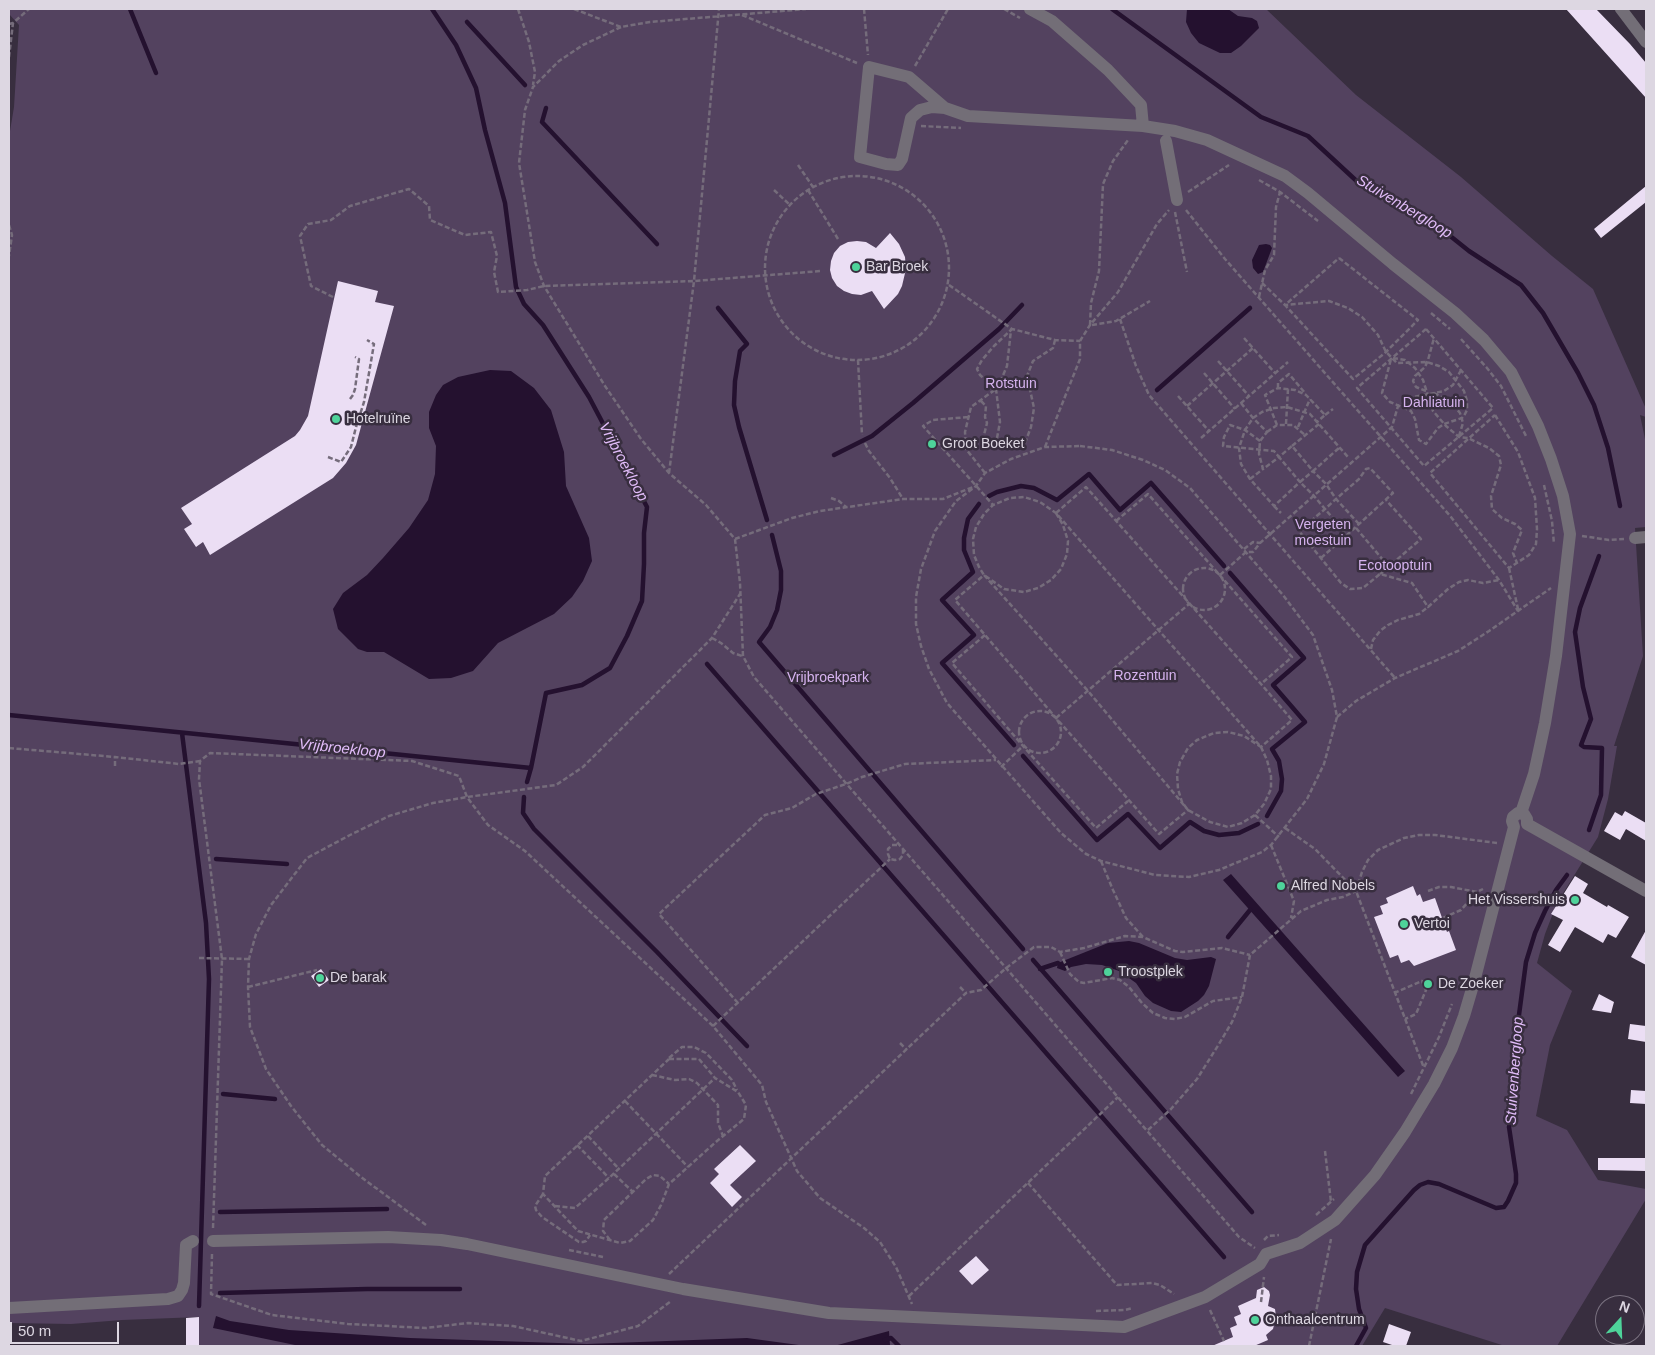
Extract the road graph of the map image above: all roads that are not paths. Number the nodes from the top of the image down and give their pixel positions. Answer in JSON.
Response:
{"nodes":[{"id":1,"x":1030,"y":9,"type":"edge"},
{"id":2,"x":1622,"y":9,"type":"edge"},
{"id":3,"x":1646,"y":42,"type":"edge"},
{"id":4,"x":945,"y":108,"type":"junction"},
{"id":5,"x":1143,"y":126,"type":"junction"},
{"id":6,"x":1166,"y":141,"type":"dead end"},
{"id":7,"x":1177,"y":200,"type":"road end"},
{"id":8,"x":1524,"y":814,"type":"junction"},
{"id":9,"x":1646,"y":891,"type":"edge"},
{"id":10,"x":193,"y":1241,"type":"dead end"},
{"id":11,"x":213,"y":1241,"type":"road end"},
{"id":12,"x":9,"y":1308,"type":"edge"}],
"edges":[{"from":1,"to":5,"type":"street"},
{"from":2,"to":3,"type":"street"},
{"from":4,"to":4,"type":"street"},
{"from":4,"to":5,"type":"street"},
{"from":5,"to":8,"type":"street"},
{"from":6,"to":7,"type":"street"},
{"from":8,"to":9,"type":"street"},
{"from":8,"to":11,"type":"street"},
{"from":10,"to":12,"type":"street"}]}
